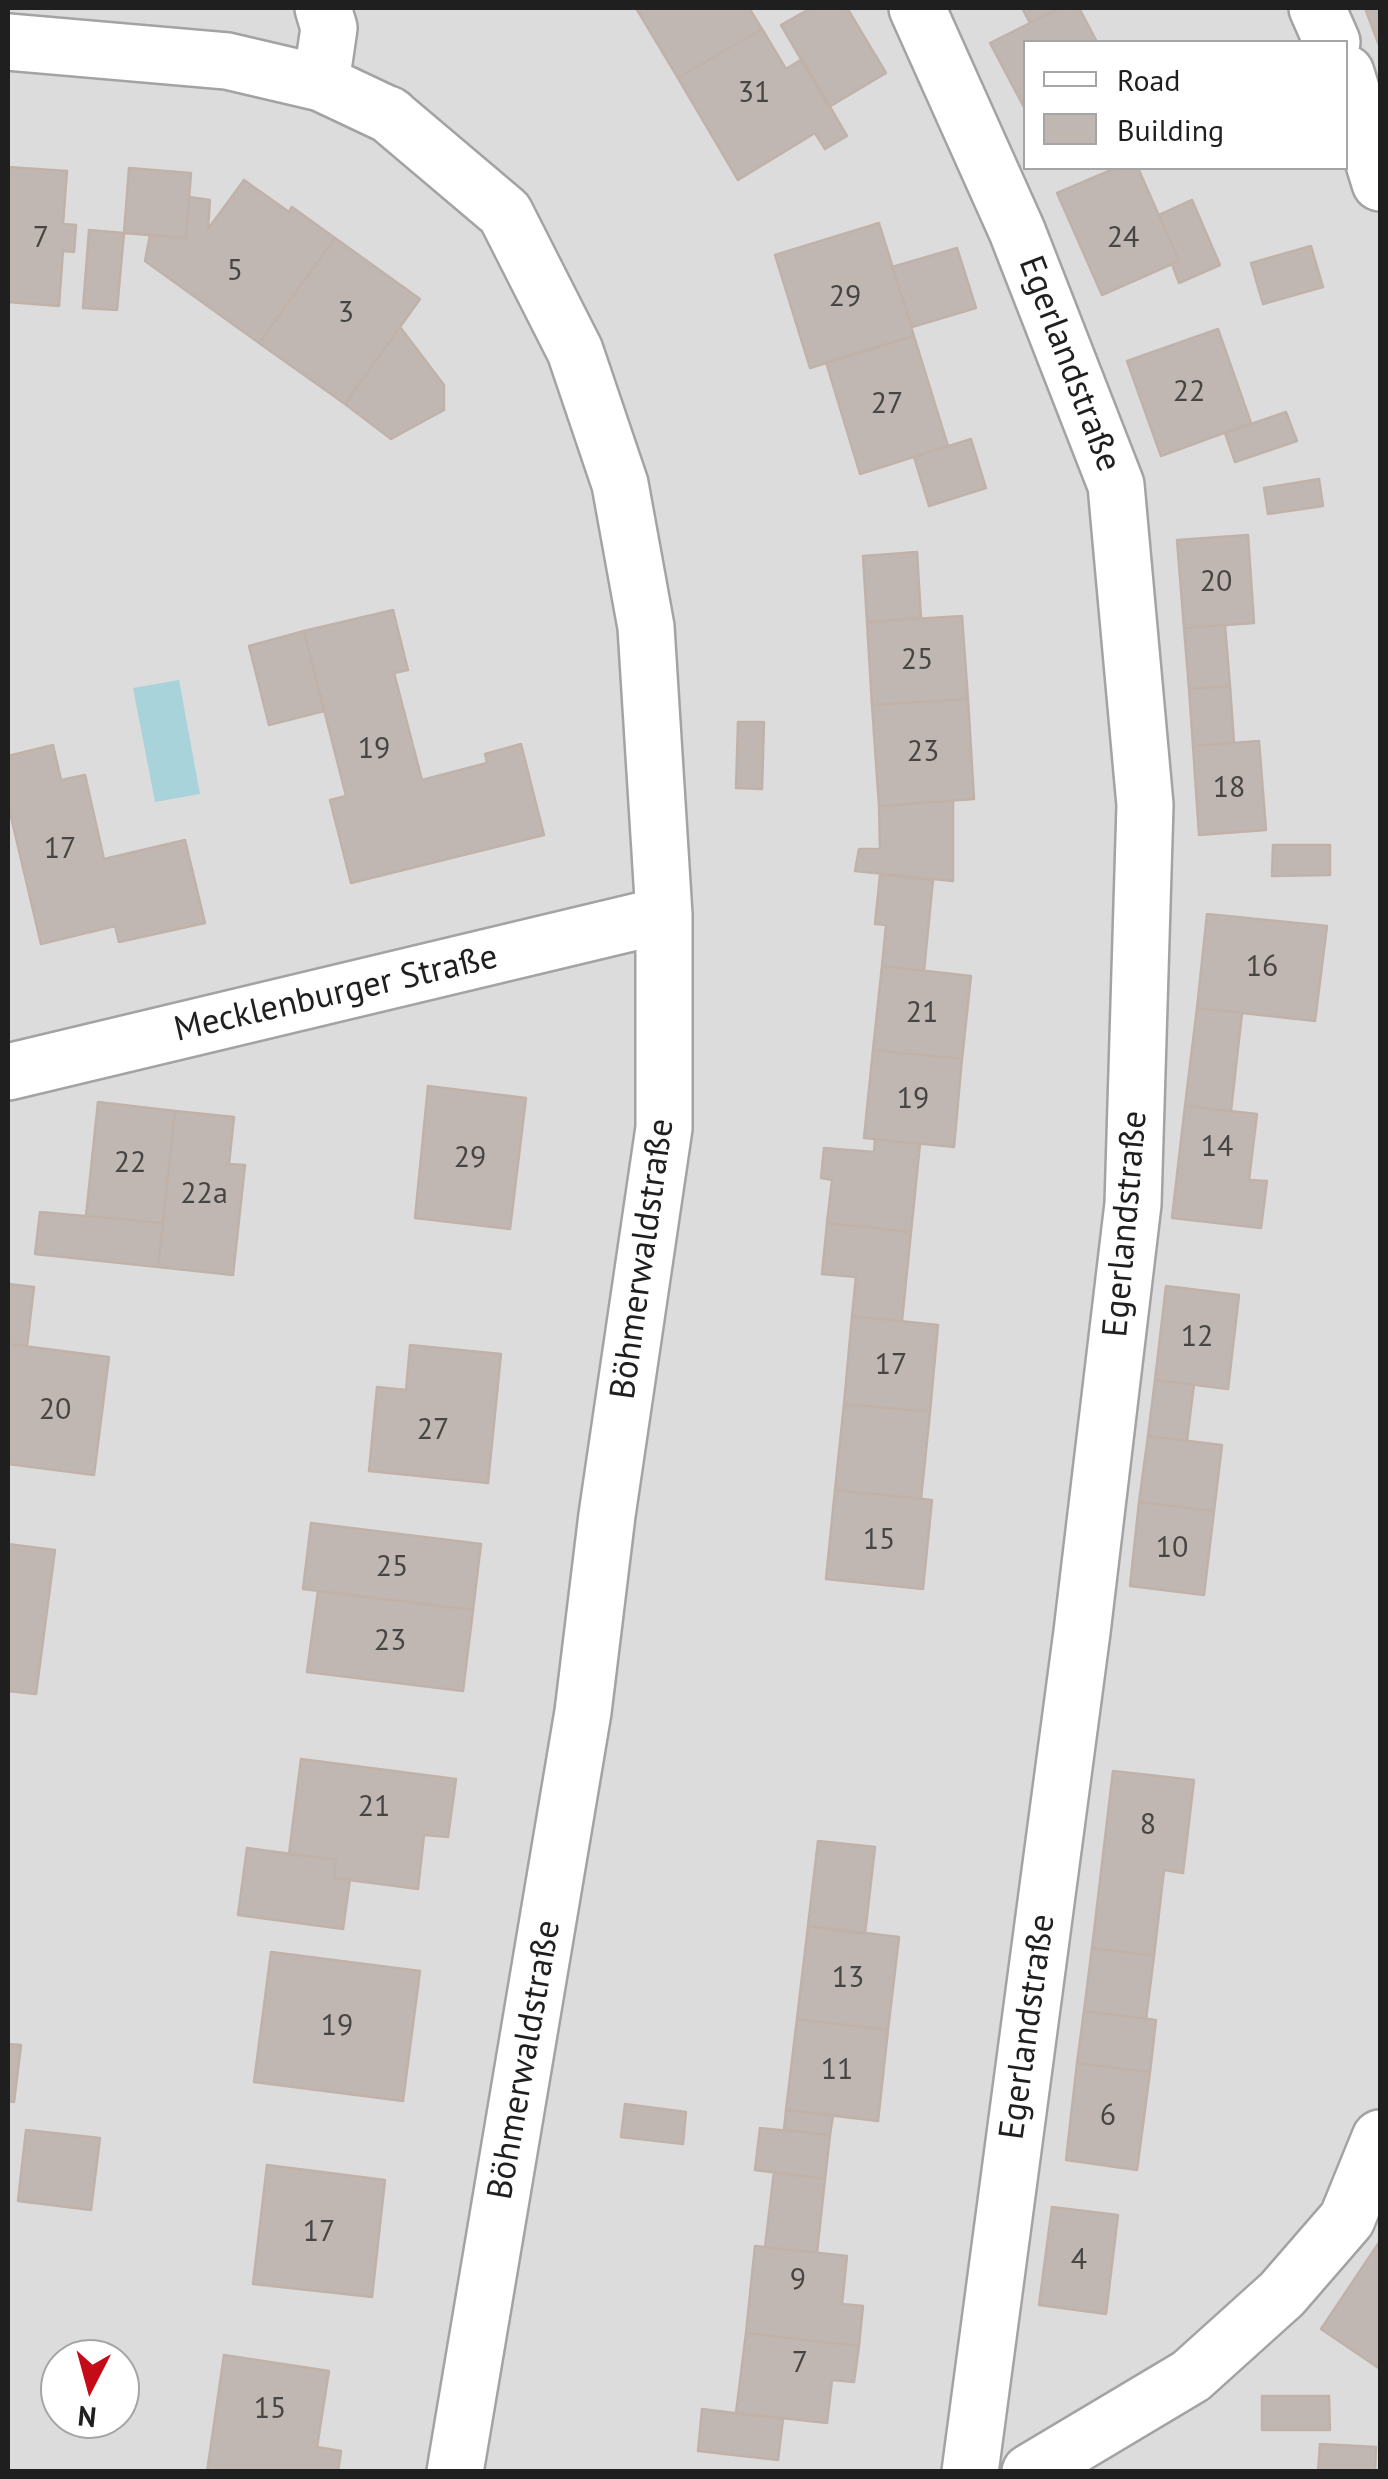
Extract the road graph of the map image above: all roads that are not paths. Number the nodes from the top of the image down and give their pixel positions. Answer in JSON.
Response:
{"nodes":[{"id":1,"x":323,"y":8,"type":"edge"},
{"id":2,"x":917,"y":8,"type":"edge"},
{"id":3,"x":1317,"y":8,"type":"edge"},
{"id":4,"x":1331,"y":40,"type":"edge"},
{"id":5,"x":8,"y":42,"type":"edge"},
{"id":6,"x":1348,"y":79,"type":"edge"},
{"id":7,"x":321,"y":84,"type":"junction"},
{"id":8,"x":1380,"y":183,"type":"edge"},
{"id":9,"x":664,"y":915,"type":"junction"},
{"id":10,"x":8,"y":1072,"type":"edge"},
{"id":11,"x":1380,"y":2138,"type":"edge"},
{"id":12,"x":456,"y":2472,"type":"edge"},
{"id":13,"x":970,"y":2472,"type":"edge"},
{"id":14,"x":1030,"y":2472,"type":"edge"}],
"edges":[{"from":1,"to":7,"type":"street"},
{"from":2,"to":13,"type":"street","name":"Egerlandstraße"},
{"from":3,"to":4,"type":"street"},
{"from":5,"to":7,"type":"street","name":"Böhmerwaldstraße"},
{"from":6,"to":8,"type":"street"},
{"from":7,"to":9,"type":"street","name":"Böhmerwaldstraße"},
{"from":9,"to":10,"type":"street","name":"Mecklenburger Straße"},
{"from":9,"to":12,"type":"street","name":"Böhmerwaldstraße"},
{"from":11,"to":14,"type":"street"}]}
